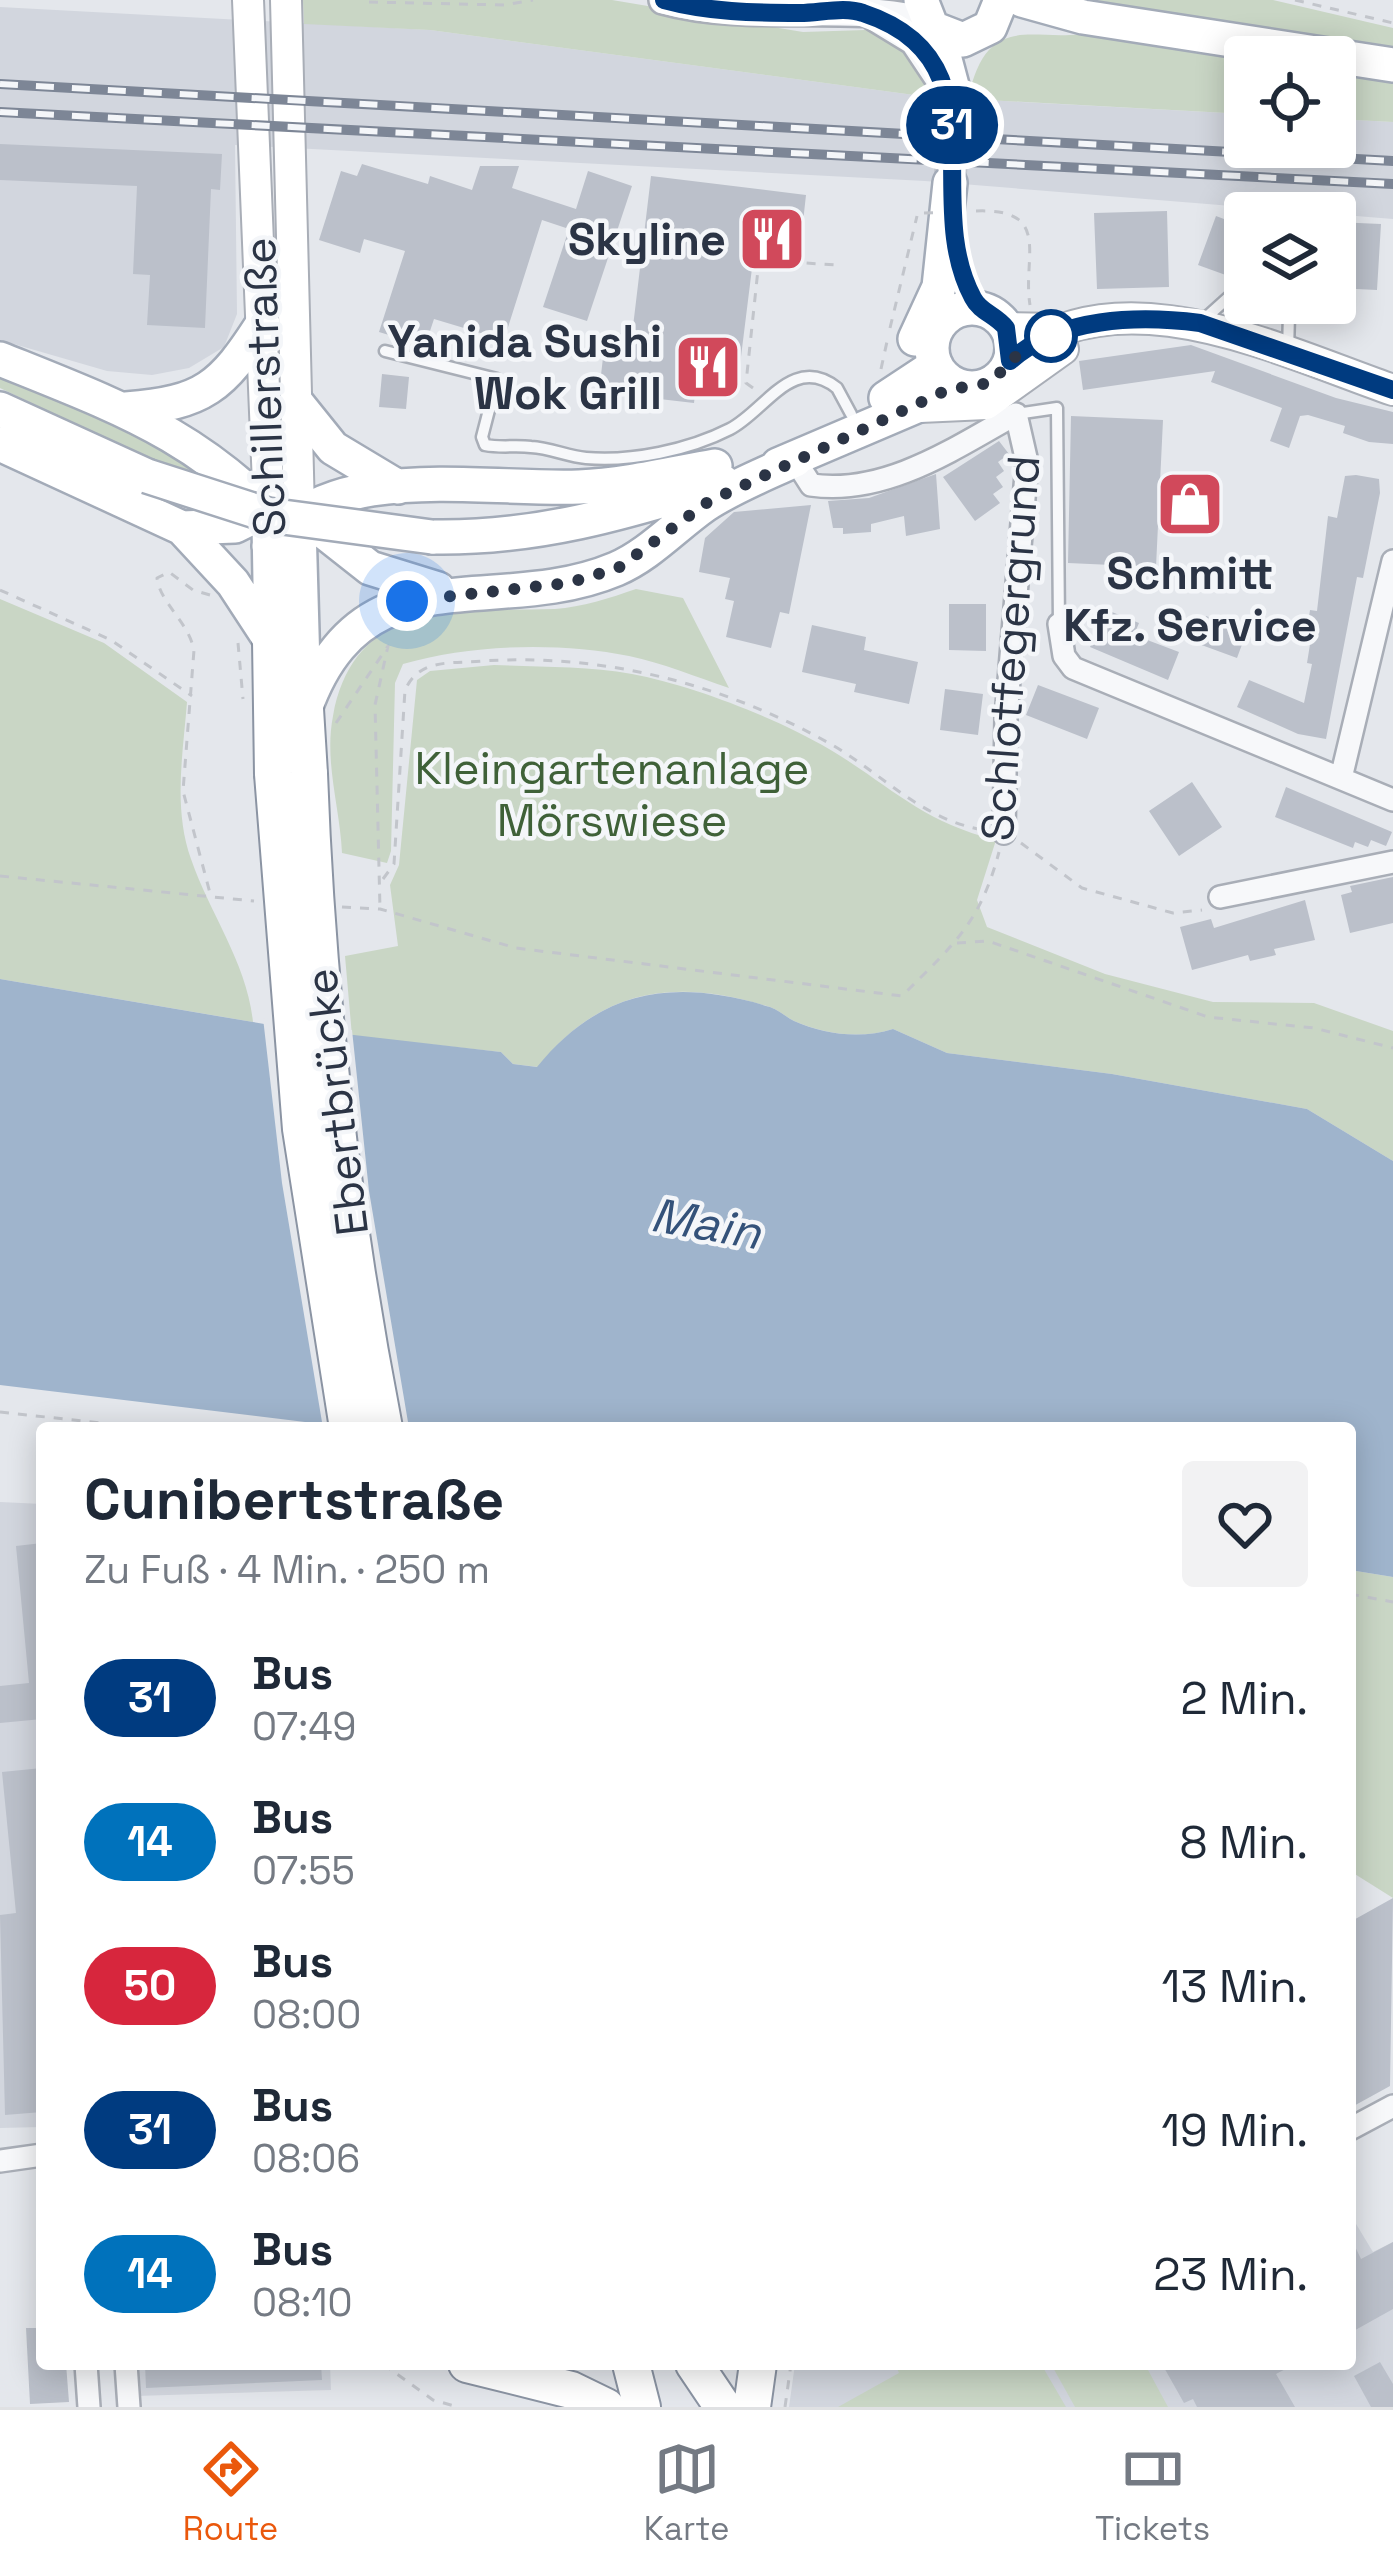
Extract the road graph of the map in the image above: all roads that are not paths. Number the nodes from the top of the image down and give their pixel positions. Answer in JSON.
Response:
{"nodes":[{"id":1,"x":248,"y":0,"type":"edge"},
{"id":2,"x":286,"y":0,"type":"edge"},
{"id":3,"x":664,"y":0,"type":"edge"},
{"id":4,"x":893,"y":0,"type":"edge"},
{"id":5,"x":1022,"y":0,"type":"edge"},
{"id":6,"x":858,"y":10,"type":"junction"},
{"id":7,"x":1083,"y":17,"type":"junction"},
{"id":8,"x":928,"y":18,"type":"edge"},
{"id":9,"x":989,"y":21,"type":"edge"},
{"id":10,"x":1393,"y":64,"type":"edge"},
{"id":11,"x":947,"y":97,"type":"tunnel mouth"},
{"id":12,"x":1224,"y":301,"type":"edge"},
{"id":13,"x":263,"y":323,"type":"junction"},
{"id":14,"x":1200,"y":323,"type":"junction"},
{"id":15,"x":1289,"y":324,"type":"edge"},
{"id":16,"x":1084,"y":326,"type":"junction"},
{"id":17,"x":996,"y":329,"type":"junction"},
{"id":18,"x":385,"y":351,"type":"dead end"},
{"id":19,"x":1288,"y":353,"type":"junction"},
{"id":20,"x":0,"y":359,"type":"edge"},
{"id":21,"x":948,"y":376,"type":"junction"},
{"id":22,"x":1393,"y":390,"type":"edge"},
{"id":23,"x":296,"y":402,"type":"junction"},
{"id":24,"x":914,"y":407,"type":"junction"},
{"id":25,"x":0,"y":409,"type":"edge"},
{"id":26,"x":862,"y":409,"type":"junction"},
{"id":27,"x":126,"y":410,"type":"junction"},
{"id":28,"x":1016,"y":415,"type":"junction"},
{"id":29,"x":0,"y":444,"type":"edge"},
{"id":30,"x":758,"y":458,"type":"junction"},
{"id":31,"x":795,"y":460,"type":"junction"},
{"id":32,"x":398,"y":487,"type":"junction"},
{"id":33,"x":666,"y":500,"type":"junction"},
{"id":34,"x":284,"y":511,"type":"junction"},
{"id":35,"x":182,"y":528,"type":"junction"},
{"id":36,"x":1393,"y":562,"type":"edge"},
{"id":37,"x":458,"y":592,"type":"junction"},
{"id":38,"x":1059,"y":624,"type":"joint"},
{"id":39,"x":254,"y":636,"type":"junction"},
{"id":40,"x":318,"y":721,"type":"junction"},
{"id":41,"x":291,"y":774,"type":"junction"},
{"id":42,"x":1341,"y":778,"type":"junction"},
{"id":43,"x":1393,"y":800,"type":"edge"},
{"id":44,"x":1004,"y":833,"type":"road end"},
{"id":45,"x":1393,"y":862,"type":"edge"},
{"id":46,"x":1216,"y":903,"type":"road end"},
{"id":47,"x":347,"y":1422,"type":"edge"},
{"id":48,"x":383,"y":1422,"type":"edge"},
{"id":49,"x":1393,"y":2106,"type":"edge"},
{"id":50,"x":1356,"y":2126,"type":"edge"},
{"id":51,"x":86,"y":2370,"type":"edge"},
{"id":52,"x":126,"y":2370,"type":"edge"},
{"id":53,"x":490,"y":2370,"type":"edge"},
{"id":54,"x":633,"y":2370,"type":"edge"},
{"id":55,"x":688,"y":2370,"type":"edge"},
{"id":56,"x":698,"y":2370,"type":"edge"},
{"id":57,"x":757,"y":2370,"type":"edge"},
{"id":58,"x":89,"y":2407,"type":"edge"},
{"id":59,"x":129,"y":2407,"type":"edge"},
{"id":60,"x":606,"y":2407,"type":"edge"},
{"id":61,"x":642,"y":2407,"type":"edge"},
{"id":62,"x":706,"y":2407,"type":"edge"},
{"id":63,"x":722,"y":2407,"type":"edge"},
{"id":64,"x":752,"y":2407,"type":"edge"}],
"edges":[{"from":1,"to":13,"type":"main road","name":"Schillerstraße"},
{"from":2,"to":23,"type":"main road","name":"Schillerstraße"},
{"from":3,"to":6,"type":"street"},
{"from":4,"to":6,"type":"street"},
{"from":5,"to":7,"type":"main road"},
{"from":6,"to":8,"type":"street"},
{"from":6,"to":11,"type":"street"},
{"from":7,"to":9,"type":"main road"},
{"from":7,"to":10,"type":"main road"},
{"from":8,"to":9,"type":"main road"},
{"from":8,"to":9,"type":"main road"},
{"from":12,"to":14,"type":"lane"},
{"from":13,"to":27,"type":"main road"},
{"from":13,"to":34,"type":"main road","name":"Schillerstraße"},
{"from":14,"to":16,"type":"main road"},
{"from":14,"to":19,"type":"main road"},
{"from":15,"to":19,"type":"lane"},
{"from":16,"to":17,"type":"main road"},
{"from":16,"to":24,"type":"main road"},
{"from":17,"to":21,"type":"main road"},
{"from":17,"to":21,"type":"main road"},
{"from":17,"to":26,"type":"main road"},
{"from":18,"to":26,"type":"lane"},
{"from":19,"to":22,"type":"main road"},
{"from":20,"to":27,"type":"main road"},
{"from":21,"to":24,"type":"main road"},
{"from":21,"to":26,"type":"main road"},
{"from":23,"to":32,"type":"main road"},
{"from":23,"to":34,"type":"main road","name":"Schillerstraße"},
{"from":24,"to":31,"type":"main road"},
{"from":25,"to":33,"type":"main road","bridge":true},
{"from":26,"to":30,"type":"main road"},
{"from":27,"to":34,"type":"main road"},
{"from":28,"to":31,"type":"street"},
{"from":28,"to":38,"type":"lane"},
{"from":28,"to":44,"type":"street","name":"Schlotfegergrund"},
{"from":29,"to":35,"type":"main road"},
{"from":30,"to":32,"type":"main road"},
{"from":30,"to":33,"type":"main road"},
{"from":31,"to":33,"type":"main road"},
{"from":31,"to":37,"type":"main road"},
{"from":32,"to":34,"type":"main road"},
{"from":34,"to":35,"type":"main road"},
{"from":34,"to":37,"type":"main road"},
{"from":34,"to":39,"type":"main road","name":"Schillerstraße"},
{"from":34,"to":40,"type":"main road","name":"Schillerstraße"},
{"from":35,"to":39,"type":"main road"},
{"from":36,"to":42,"type":"street"},
{"from":37,"to":40,"type":"main road"},
{"from":38,"to":42,"type":"street"},
{"from":39,"to":41,"type":"highway","name":"Schillerstraße"},
{"from":40,"to":41,"type":"highway","name":"Schillerstraße"},
{"from":41,"to":47,"type":"highway","name":"Ebertbrücke","bridge":true},
{"from":41,"to":48,"type":"highway","name":"Ebertbrücke","bridge":true},
{"from":42,"to":43,"type":"street"},
{"from":45,"to":46,"type":"street"},
{"from":49,"to":50,"type":"street"},
{"from":51,"to":58,"type":"street"},
{"from":52,"to":59,"type":"street"},
{"from":53,"to":60,"type":"highway"},
{"from":54,"to":61,"type":"highway"},
{"from":55,"to":62,"type":"highway"},
{"from":56,"to":63,"type":"highway"},
{"from":57,"to":64,"type":"highway"}]}
